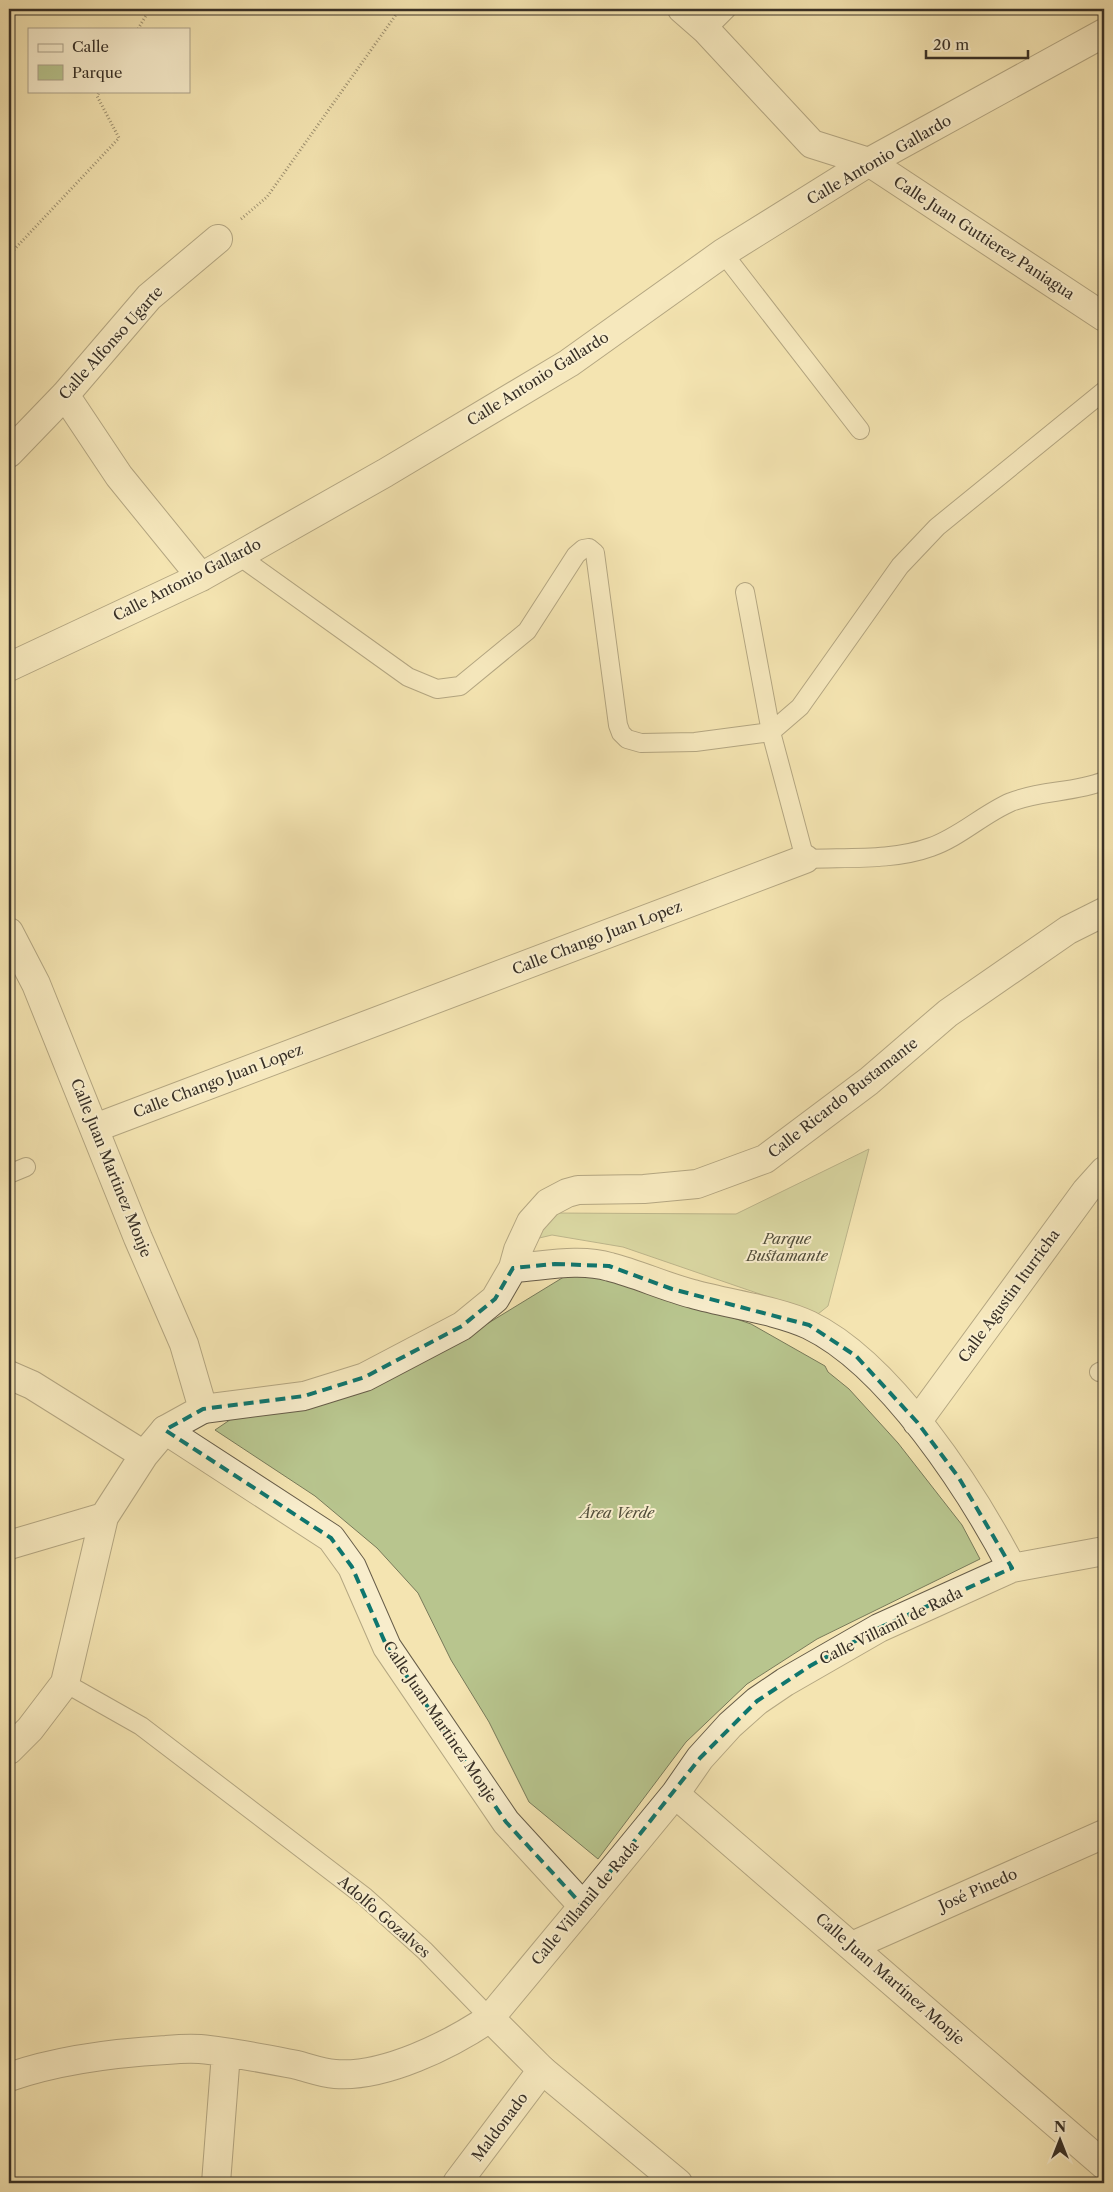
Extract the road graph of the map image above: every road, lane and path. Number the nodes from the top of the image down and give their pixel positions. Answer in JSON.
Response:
{"nodes":[{"id":1,"x":150,"y":9,"type":"edge"},
{"id":2,"x":400,"y":9,"type":"edge"},
{"id":3,"x":682,"y":9,"type":"edge"},
{"id":4,"x":727,"y":9,"type":"edge"},
{"id":5,"x":139,"y":28,"type":"edge"},
{"id":6,"x":706,"y":30,"type":"junction"},
{"id":7,"x":1104,"y":33,"type":"edge"},
{"id":8,"x":99,"y":92,"type":"edge"},
{"id":9,"x":869,"y":162,"type":"junction"},
{"id":10,"x":218,"y":239,"type":"joint"},
{"id":11,"x":723,"y":253,"type":"junction"},
{"id":12,"x":9,"y":255,"type":"edge"},
{"id":13,"x":1104,"y":317,"type":"edge"},
{"id":14,"x":1104,"y":391,"type":"edge"},
{"id":15,"x":65,"y":395,"type":"junction"},
{"id":16,"x":860,"y":430,"type":"dead end"},
{"id":17,"x":9,"y":453,"type":"edge"},
{"id":18,"x":239,"y":556,"type":"junction"},
{"id":19,"x":201,"y":577,"type":"junction"},
{"id":20,"x":745,"y":592,"type":"dead end"},
{"id":21,"x":9,"y":667,"type":"edge"},
{"id":22,"x":771,"y":732,"type":"junction"},
{"id":23,"x":1104,"y":781,"type":"edge"},
{"id":24,"x":805,"y":859,"type":"junction"},
{"id":25,"x":1104,"y":912,"type":"edge"},
{"id":26,"x":9,"y":932,"type":"edge"},
{"id":27,"x":95,"y":1128,"type":"junction"},
{"id":28,"x":26,"y":1167,"type":"dead end"},
{"id":29,"x":1104,"y":1172,"type":"edge"},
{"id":30,"x":9,"y":1174,"type":"edge"},
{"id":31,"x":513,"y":1268,"type":"junction"},
{"id":32,"x":9,"y":1375,"type":"edge"},
{"id":33,"x":202,"y":1409,"type":"junction"},
{"id":34,"x":917,"y":1422,"type":"junction"},
{"id":35,"x":165,"y":1430,"type":"junction"},
{"id":36,"x":144,"y":1455,"type":"junction"},
{"id":37,"x":104,"y":1517,"type":"junction"},
{"id":38,"x":9,"y":1544,"type":"edge"},
{"id":39,"x":1104,"y":1551,"type":"edge"},
{"id":40,"x":1012,"y":1568,"type":"junction"},
{"id":41,"x":65,"y":1683,"type":"junction"},
{"id":42,"x":9,"y":1750,"type":"edge"},
{"id":43,"x":675,"y":1794,"type":"junction"},
{"id":44,"x":1104,"y":1834,"type":"edge"},
{"id":45,"x":583,"y":1906,"type":"junction"},
{"id":46,"x":852,"y":1946,"type":"junction"},
{"id":47,"x":490,"y":2018,"type":"junction"},
{"id":48,"x":226,"y":2053,"type":"junction"},
{"id":49,"x":542,"y":2070,"type":"junction"},
{"id":50,"x":9,"y":2077,"type":"edge"},
{"id":51,"x":1104,"y":2165,"type":"edge"},
{"id":52,"x":216,"y":2183,"type":"edge"},
{"id":53,"x":458,"y":2183,"type":"edge"},
{"id":54,"x":678,"y":2183,"type":"edge"}],
"edges":[{"from":1,"to":5,"type":"path"},
{"from":2,"to":10,"type":"path"},
{"from":3,"to":6,"type":"street","name":"Calle Juan Guttierez Paniagua"},
{"from":4,"to":6,"type":"lane"},
{"from":6,"to":9,"type":"street","name":"Calle Juan Guttierez Paniagua"},
{"from":7,"to":9,"type":"street","name":"Calle Antonio Gallardo"},
{"from":8,"to":12,"type":"path"},
{"from":9,"to":11,"type":"street","name":"Calle Antonio Gallardo"},
{"from":9,"to":13,"type":"street","name":"Calle Juan Guttierez Paniagua"},
{"from":10,"to":15,"type":"street","name":"Calle Alfonso Ugarte"},
{"from":11,"to":16,"type":"lane"},
{"from":11,"to":18,"type":"street","name":"Calle Antonio Gallardo"},
{"from":14,"to":22,"type":"lane"},
{"from":15,"to":17,"type":"street","name":"Calle Alfonso Ugarte"},
{"from":15,"to":19,"type":"street"},
{"from":18,"to":19,"type":"street","name":"Calle Antonio Gallardo"},
{"from":18,"to":22,"type":"lane"},
{"from":19,"to":21,"type":"street","name":"Calle Antonio Gallardo"},
{"from":20,"to":22,"type":"lane"},
{"from":22,"to":24,"type":"lane"},
{"from":23,"to":24,"type":"lane","name":"Calle Chango Juan Lopez"},
{"from":24,"to":27,"type":"street","name":"Calle Chango Juan Lopez"},
{"from":25,"to":31,"type":"street","name":"Calle Ricardo Bustamante"},
{"from":26,"to":27,"type":"street","name":"Calle Juan Martinez Monje"},
{"from":27,"to":33,"type":"street","name":"Calle Juan Martinez Monje"},
{"from":28,"to":30,"type":"lane"},
{"from":29,"to":34,"type":"street","name":"Calle Agustin Iturricha"},
{"from":31,"to":33,"type":"street","name":"Calle Ricardo Bustamante"},
{"from":31,"to":34,"type":"street"},
{"from":32,"to":36,"type":"street"},
{"from":33,"to":35,"type":"street","name":"Calle Ricardo Bustamante"},
{"from":34,"to":40,"type":"street"},
{"from":35,"to":36,"type":"street","name":"Calle Ricardo Bustamante"},
{"from":35,"to":45,"type":"street","name":"Calle Juan Martinez Monje"},
{"from":36,"to":37,"type":"street","name":"Calle Ricardo Bustamante"},
{"from":37,"to":38,"type":"street"},
{"from":37,"to":41,"type":"street","name":"Calle Ricardo Bustamante"},
{"from":39,"to":40,"type":"street","name":"Calle Villamil de Rada"},
{"from":40,"to":43,"type":"street","name":"Calle Villamil de Rada"},
{"from":41,"to":42,"type":"street","name":"Calle Ricardo Bustamante"},
{"from":41,"to":47,"type":"lane","name":"Adolfo Gozalves"},
{"from":43,"to":45,"type":"street","name":"Calle Villamil de Rada"},
{"from":43,"to":46,"type":"street","name":"Calle Juan Martínez Monje"},
{"from":44,"to":46,"type":"street","name":"José Pinedo"},
{"from":45,"to":47,"type":"street","name":"Calle Villamil de Rada"},
{"from":46,"to":51,"type":"street","name":"Calle Juan Martínez Monje"},
{"from":47,"to":48,"type":"street","name":"Calle Villamil de Rada"},
{"from":47,"to":49,"type":"street","name":"Adolfo Gozalves"},
{"from":48,"to":50,"type":"street","name":"Calle Villamil de Rada"},
{"from":48,"to":52,"type":"street"},
{"from":49,"to":53,"type":"street","name":"Maldonado"},
{"from":49,"to":54,"type":"street","name":"Adolfo Gozalves"}]}
